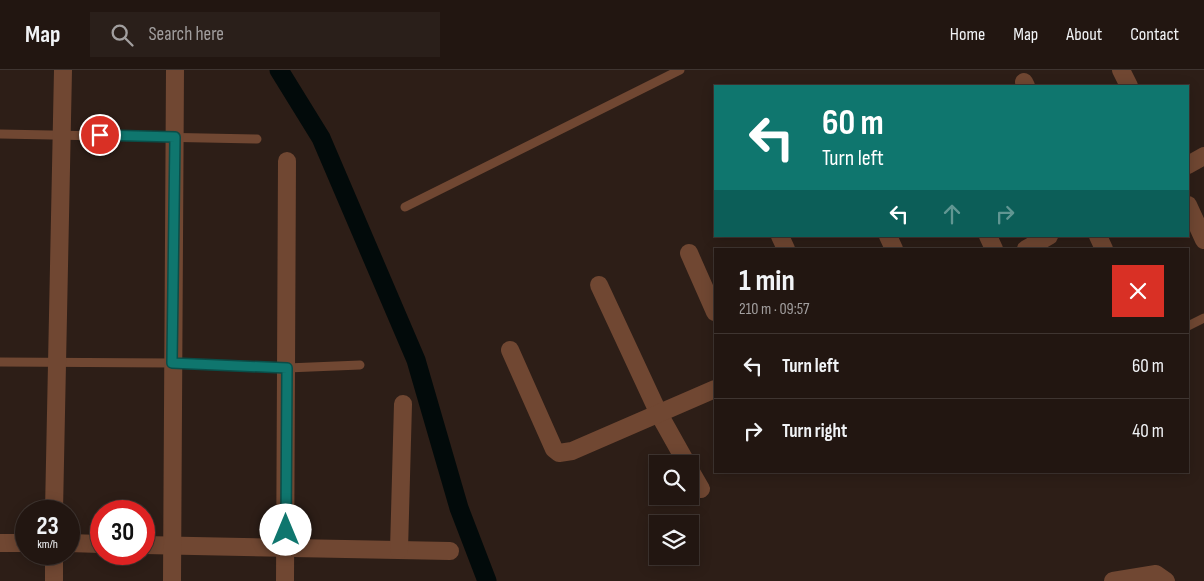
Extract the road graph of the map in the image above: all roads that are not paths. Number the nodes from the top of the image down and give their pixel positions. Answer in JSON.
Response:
{"nodes":[{"id":1,"x":63,"y":70,"type":"edge"},
{"id":2,"x":175,"y":70,"type":"edge"},
{"id":3,"x":680,"y":70,"type":"edge"},
{"id":4,"x":1121,"y":70,"type":"edge"},
{"id":5,"x":1128,"y":85,"type":"edge"},
{"id":6,"x":0,"y":134,"type":"edge"},
{"id":7,"x":62,"y":134,"type":"junction"},
{"id":8,"x":175,"y":137,"type":"junction"},
{"id":9,"x":257,"y":139,"type":"dead end"},
{"id":10,"x":1204,"y":156,"type":"edge"},
{"id":11,"x":287,"y":161,"type":"dead end"},
{"id":12,"x":1189,"y":164,"type":"edge"},
{"id":13,"x":405,"y":207,"type":"dead end"},
{"id":14,"x":1189,"y":207,"type":"edge"},
{"id":15,"x":1047,"y":237,"type":"edge"},
{"id":16,"x":1204,"y":240,"type":"edge"},
{"id":17,"x":1028,"y":248,"type":"edge"},
{"id":18,"x":689,"y":253,"type":"dead end"},
{"id":19,"x":599,"y":285,"type":"dead end"},
{"id":20,"x":714,"y":310,"type":"edge"},
{"id":21,"x":1204,"y":318,"type":"edge"},
{"id":22,"x":1189,"y":326,"type":"edge"},
{"id":23,"x":510,"y":350,"type":"dead end"},
{"id":24,"x":0,"y":362,"type":"edge"},
{"id":25,"x":172,"y":363,"type":"junction"},
{"id":26,"x":57,"y":364,"type":"junction"},
{"id":27,"x":360,"y":365,"type":"dead end"},
{"id":28,"x":287,"y":368,"type":"junction"},
{"id":29,"x":714,"y":389,"type":"edge"},
{"id":30,"x":402,"y":404,"type":"dead end"},
{"id":31,"x":660,"y":414,"type":"junction"},
{"id":32,"x":682,"y":455,"type":"edge"},
{"id":33,"x":699,"y":486,"type":"edge"},
{"id":34,"x":701,"y":489,"type":"dead end"},
{"id":35,"x":54,"y":500,"type":"edge"},
{"id":36,"x":0,"y":543,"type":"edge"},
{"id":37,"x":15,"y":543,"type":"edge"},
{"id":38,"x":155,"y":545,"type":"edge"},
{"id":39,"x":173,"y":545,"type":"junction"},
{"id":40,"x":286,"y":548,"type":"junction"},
{"id":41,"x":400,"y":550,"type":"junction"},
{"id":42,"x":450,"y":551,"type":"dead end"},
{"id":43,"x":54,"y":565,"type":"edge"},
{"id":44,"x":54,"y":581,"type":"edge"},
{"id":45,"x":172,"y":581,"type":"edge"},
{"id":46,"x":285,"y":581,"type":"edge"},
{"id":47,"x":1113,"y":581,"type":"edge"},
{"id":48,"x":1166,"y":581,"type":"edge"}],
"edges":[{"from":1,"to":7,"type":"street"},
{"from":2,"to":8,"type":"street"},
{"from":3,"to":13,"type":"lane"},
{"from":4,"to":5,"type":"street"},
{"from":6,"to":7,"type":"lane"},
{"from":7,"to":8,"type":"lane"},
{"from":7,"to":26,"type":"street"},
{"from":8,"to":9,"type":"lane"},
{"from":8,"to":25,"type":"street"},
{"from":10,"to":12,"type":"street"},
{"from":11,"to":28,"type":"street"},
{"from":14,"to":16,"type":"street"},
{"from":15,"to":17,"type":"street"},
{"from":18,"to":20,"type":"street"},
{"from":19,"to":31,"type":"street"},
{"from":21,"to":22,"type":"lane"},
{"from":23,"to":31,"type":"street"},
{"from":24,"to":26,"type":"lane"},
{"from":25,"to":26,"type":"lane"},
{"from":25,"to":28,"type":"lane"},
{"from":25,"to":39,"type":"street"},
{"from":26,"to":35,"type":"street"},
{"from":27,"to":28,"type":"lane"},
{"from":28,"to":40,"type":"street"},
{"from":29,"to":31,"type":"street"},
{"from":30,"to":41,"type":"street"},
{"from":31,"to":32,"type":"street"},
{"from":33,"to":34,"type":"street"},
{"from":36,"to":37,"type":"street"},
{"from":38,"to":39,"type":"street"},
{"from":39,"to":40,"type":"street"},
{"from":39,"to":45,"type":"street"},
{"from":40,"to":41,"type":"street"},
{"from":40,"to":46,"type":"street"},
{"from":41,"to":42,"type":"street"},
{"from":43,"to":44,"type":"street"},
{"from":47,"to":48,"type":"street"}]}
